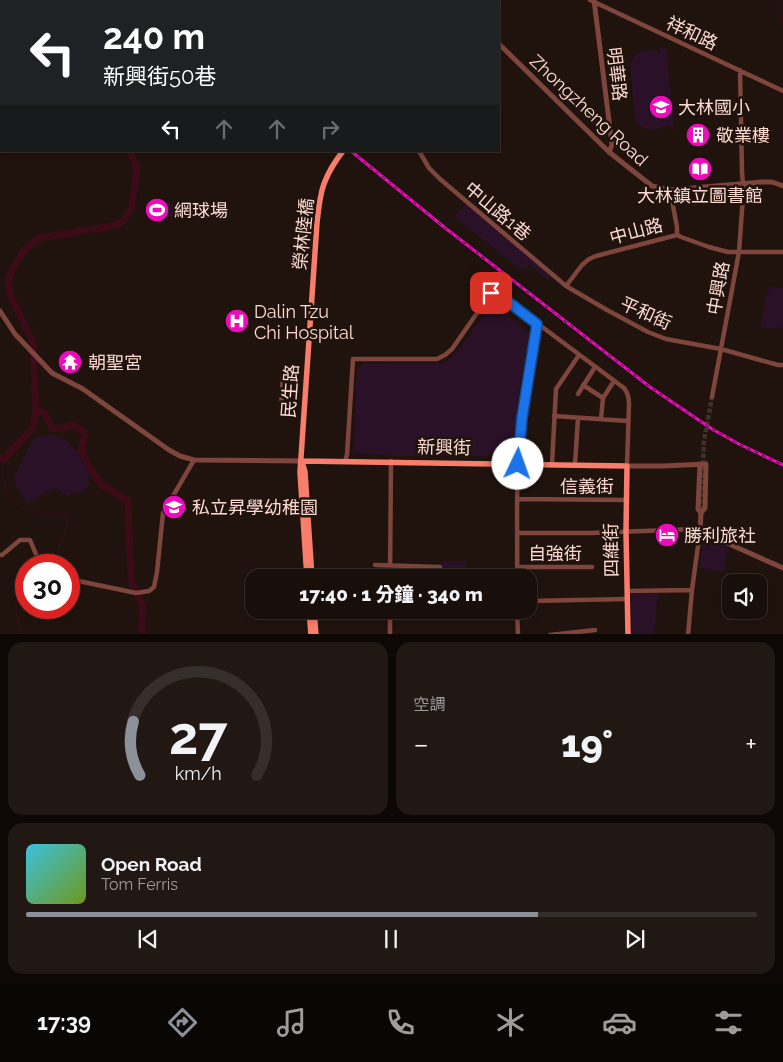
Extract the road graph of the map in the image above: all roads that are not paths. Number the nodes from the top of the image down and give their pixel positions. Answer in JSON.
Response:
{"nodes":[{"id":1,"x":593,"y":0,"type":"edge"},
{"id":2,"x":500,"y":45,"type":"edge"},
{"id":3,"x":740,"y":70,"type":"junction"},
{"id":4,"x":783,"y":91,"type":"edge"},
{"id":5,"x":342,"y":152,"type":"edge"},
{"id":6,"x":420,"y":152,"type":"edge"},
{"id":7,"x":609,"y":152,"type":"junction"},
{"id":8,"x":744,"y":184,"type":"junction"},
{"id":9,"x":783,"y":186,"type":"edge"},
{"id":10,"x":670,"y":190,"type":"junction"},
{"id":11,"x":677,"y":235,"type":"junction"},
{"id":12,"x":739,"y":252,"type":"junction"},
{"id":13,"x":783,"y":252,"type":"edge"},
{"id":14,"x":566,"y":286,"type":"junction"},
{"id":15,"x":0,"y":312,"type":"edge"},
{"id":16,"x":310,"y":324,"type":"joint"},
{"id":17,"x":537,"y":324,"type":"junction"},
{"id":18,"x":721,"y":349,"type":"junction"},
{"id":19,"x":579,"y":355,"type":"junction"},
{"id":20,"x":783,"y":364,"type":"edge"},
{"id":21,"x":595,"y":367,"type":"junction"},
{"id":22,"x":284,"y":375,"type":"dead end"},
{"id":23,"x":614,"y":381,"type":"junction"},
{"id":24,"x":583,"y":385,"type":"junction"},
{"id":25,"x":578,"y":394,"type":"dead end"},
{"id":26,"x":712,"y":397,"type":"tunnel mouth"},
{"id":27,"x":603,"y":398,"type":"junction"},
{"id":28,"x":281,"y":408,"type":"dead end"},
{"id":29,"x":554,"y":416,"type":"junction"},
{"id":30,"x":578,"y":418,"type":"junction"},
{"id":31,"x":601,"y":419,"type":"junction"},
{"id":32,"x":628,"y":421,"type":"junction"},
{"id":33,"x":194,"y":460,"type":"junction"},
{"id":34,"x":301,"y":461,"type":"junction"},
{"id":35,"x":345,"y":461,"type":"junction"},
{"id":36,"x":391,"y":462,"type":"junction"},
{"id":37,"x":518,"y":464,"type":"junction"},
{"id":38,"x":552,"y":464,"type":"junction"},
{"id":39,"x":575,"y":464,"type":"junction"},
{"id":40,"x":627,"y":466,"type":"junction"},
{"id":41,"x":518,"y":499,"type":"junction"},
{"id":42,"x":626,"y":500,"type":"junction"},
{"id":43,"x":626,"y":531,"type":"junction"},
{"id":44,"x":700,"y":531,"type":"junction"},
{"id":45,"x":518,"y":533,"type":"junction"},
{"id":46,"x":36,"y":554,"type":"edge"},
{"id":47,"x":0,"y":555,"type":"edge"},
{"id":48,"x":375,"y":565,"type":"dead end"},
{"id":49,"x":390,"y":565,"type":"junction"},
{"id":50,"x":440,"y":566,"type":"dead end"},
{"id":51,"x":518,"y":567,"type":"joint"},
{"id":52,"x":592,"y":567,"type":"dead end"},
{"id":53,"x":783,"y":568,"type":"edge"},
{"id":54,"x":308,"y":569,"type":"edge"},
{"id":55,"x":390,"y":569,"type":"edge"},
{"id":56,"x":80,"y":581,"type":"edge"},
{"id":57,"x":692,"y":590,"type":"junction"},
{"id":58,"x":627,"y":591,"type":"junction"},
{"id":59,"x":627,"y":599,"type":"junction"},
{"id":60,"x":537,"y":601,"type":"edge"},
{"id":61,"x":310,"y":619,"type":"edge"},
{"id":62,"x":315,"y":619,"type":"edge"},
{"id":63,"x":390,"y":619,"type":"edge"},
{"id":64,"x":517,"y":619,"type":"edge"},
{"id":65,"x":595,"y":630,"type":"dead end"},
{"id":66,"x":311,"y":634,"type":"edge"},
{"id":67,"x":316,"y":634,"type":"edge"},
{"id":68,"x":390,"y":634,"type":"edge"},
{"id":69,"x":518,"y":634,"type":"edge"},
{"id":70,"x":550,"y":634,"type":"edge"},
{"id":71,"x":628,"y":634,"type":"edge"},
{"id":72,"x":688,"y":634,"type":"edge"}],
"edges":[{"from":1,"to":3,"type":"street","name":"祥和路"},
{"from":1,"to":7,"type":"street","name":"明華路"},
{"from":2,"to":7,"type":"street","name":"Zhongzheng Road"},
{"from":3,"to":4,"type":"street","name":"祥和路"},
{"from":3,"to":8,"type":"street","name":"中興路"},
{"from":5,"to":16,"type":"main road","name":"榮林陸橋"},
{"from":6,"to":14,"type":"street","name":"中山路1巷"},
{"from":7,"to":10,"type":"street","name":"Zhongzheng Road"},
{"from":8,"to":9,"type":"street","name":"Zhongzheng Road"},
{"from":8,"to":10,"type":"street","name":"Zhongzheng Road"},
{"from":8,"to":12,"type":"street","name":"中興路"},
{"from":10,"to":11,"type":"street"},
{"from":11,"to":12,"type":"street","name":"中山路"},
{"from":11,"to":14,"type":"street","name":"中山路"},
{"from":12,"to":13,"type":"street","name":"中山路"},
{"from":12,"to":18,"type":"street","name":"中興路"},
{"from":14,"to":18,"type":"street","name":"平和街"},
{"from":15,"to":33,"type":"street"},
{"from":16,"to":34,"type":"main road","name":"民生路"},
{"from":17,"to":19,"type":"street"},
{"from":17,"to":35,"type":"street"},
{"from":17,"to":37,"type":"street"},
{"from":18,"to":20,"type":"street","name":"平和街"},
{"from":18,"to":26,"type":"street","name":"中興路"},
{"from":19,"to":21,"type":"street"},
{"from":19,"to":29,"type":"street"},
{"from":21,"to":23,"type":"street"},
{"from":21,"to":24,"type":"street"},
{"from":22,"to":28,"type":"street"},
{"from":23,"to":27,"type":"street"},
{"from":23,"to":32,"type":"street"},
{"from":24,"to":25,"type":"street"},
{"from":24,"to":27,"type":"street"},
{"from":27,"to":31,"type":"street"},
{"from":29,"to":30,"type":"street"},
{"from":29,"to":38,"type":"street"},
{"from":30,"to":31,"type":"street"},
{"from":30,"to":39,"type":"street"},
{"from":31,"to":32,"type":"street"},
{"from":32,"to":40,"type":"street"},
{"from":33,"to":34,"type":"street"},
{"from":33,"to":56,"type":"street"},
{"from":34,"to":35,"type":"main road","name":"新興街"},
{"from":34,"to":54,"type":"main road","name":"民生路"},
{"from":35,"to":36,"type":"main road","name":"新興街"},
{"from":36,"to":37,"type":"main road","name":"新興街"},
{"from":36,"to":49,"type":"street"},
{"from":37,"to":38,"type":"main road","name":"新興街"},
{"from":37,"to":41,"type":"street"},
{"from":38,"to":39,"type":"main road","name":"新興街"},
{"from":39,"to":40,"type":"main road","name":"新興街"},
{"from":40,"to":42,"type":"main road","name":"四維街"},
{"from":40,"to":44,"type":"street","name":"新興街"},
{"from":41,"to":42,"type":"street","name":"信義街"},
{"from":41,"to":45,"type":"street"},
{"from":42,"to":43,"type":"main road","name":"四維街"},
{"from":43,"to":44,"type":"street"},
{"from":43,"to":45,"type":"street"},
{"from":43,"to":58,"type":"main road","name":"四維街"},
{"from":44,"to":53,"type":"street"},
{"from":44,"to":57,"type":"street"},
{"from":45,"to":51,"type":"street"},
{"from":46,"to":47,"type":"street"},
{"from":48,"to":49,"type":"street"},
{"from":49,"to":50,"type":"street"},
{"from":49,"to":55,"type":"street"},
{"from":51,"to":52,"type":"street","name":"自強街"},
{"from":57,"to":58,"type":"street"},
{"from":57,"to":72,"type":"street"},
{"from":58,"to":59,"type":"main road","name":"四維街"},
{"from":59,"to":60,"type":"street"},
{"from":59,"to":71,"type":"main road","name":"四維街"},
{"from":61,"to":66,"type":"main road"},
{"from":62,"to":67,"type":"main road"},
{"from":63,"to":68,"type":"street"},
{"from":64,"to":69,"type":"street"},
{"from":65,"to":70,"type":"street"}]}
